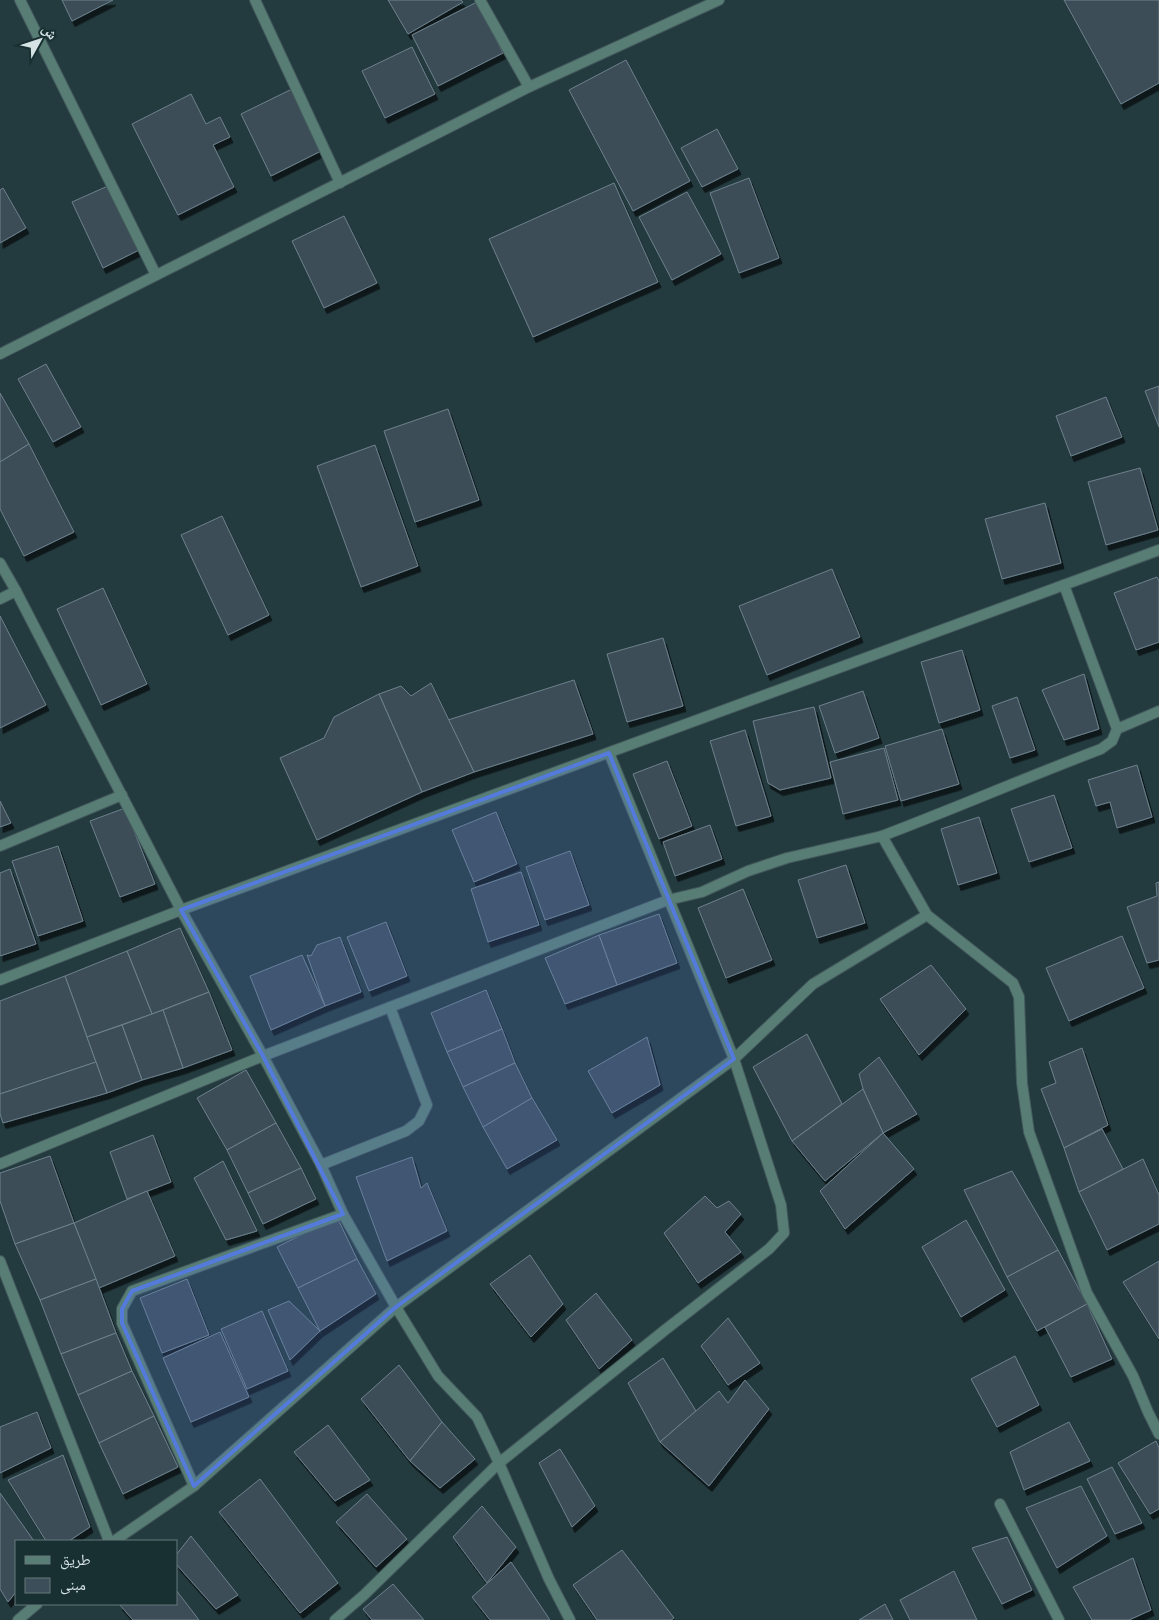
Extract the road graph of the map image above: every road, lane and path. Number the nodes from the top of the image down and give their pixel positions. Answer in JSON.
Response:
{"nodes":[{"id":1,"x":20,"y":0,"type":"edge"},
{"id":2,"x":255,"y":0,"type":"edge"},
{"id":3,"x":480,"y":0,"type":"edge"},
{"id":4,"x":716,"y":1,"type":"edge"},
{"id":5,"x":529,"y":88,"type":"junction"},
{"id":6,"x":340,"y":183,"type":"junction"},
{"id":7,"x":156,"y":275,"type":"junction"},
{"id":8,"x":0,"y":354,"type":"edge"},
{"id":9,"x":1159,"y":550,"type":"edge"},
{"id":10,"x":0,"y":563,"type":"edge"},
{"id":11,"x":1064,"y":585,"type":"junction"},
{"id":12,"x":16,"y":591,"type":"junction"},
{"id":13,"x":0,"y":599,"type":"edge"},
{"id":14,"x":1159,"y":712,"type":"edge"},
{"id":15,"x":1117,"y":729,"type":"junction"},
{"id":16,"x":609,"y":753,"type":"junction"},
{"id":17,"x":122,"y":795,"type":"junction"},
{"id":18,"x":882,"y":836,"type":"junction"},
{"id":19,"x":0,"y":846,"type":"edge"},
{"id":20,"x":668,"y":900,"type":"junction"},
{"id":21,"x":181,"y":910,"type":"junction"},
{"id":22,"x":927,"y":914,"type":"junction"},
{"id":23,"x":0,"y":980,"type":"edge"},
{"id":24,"x":390,"y":1008,"type":"junction"},
{"id":25,"x":263,"y":1056,"type":"junction"},
{"id":26,"x":734,"y":1059,"type":"junction"},
{"id":27,"x":0,"y":1164,"type":"edge"},
{"id":28,"x":321,"y":1165,"type":"junction"},
{"id":29,"x":343,"y":1214,"type":"junction"},
{"id":30,"x":0,"y":1261,"type":"edge"},
{"id":31,"x":396,"y":1307,"type":"junction"},
{"id":32,"x":1159,"y":1434,"type":"edge"},
{"id":33,"x":500,"y":1462,"type":"junction"},
{"id":34,"x":194,"y":1486,"type":"junction"},
{"id":35,"x":1000,"y":1504,"type":"dead end"},
{"id":36,"x":109,"y":1540,"type":"edge"},
{"id":37,"x":115,"y":1540,"type":"edge"},
{"id":38,"x":37,"y":1605,"type":"edge"},
{"id":39,"x":18,"y":1620,"type":"edge"},
{"id":40,"x":335,"y":1620,"type":"edge"},
{"id":41,"x":570,"y":1620,"type":"edge"},
{"id":42,"x":1059,"y":1620,"type":"edge"}],
"edges":[{"from":1,"to":7,"type":"street"},
{"from":2,"to":6,"type":"street"},
{"from":3,"to":5,"type":"street"},
{"from":4,"to":5,"type":"street"},
{"from":5,"to":6,"type":"street"},
{"from":6,"to":7,"type":"street"},
{"from":7,"to":8,"type":"street"},
{"from":9,"to":11,"type":"street"},
{"from":10,"to":12,"type":"street"},
{"from":11,"to":15,"type":"street"},
{"from":11,"to":16,"type":"street"},
{"from":12,"to":13,"type":"street"},
{"from":12,"to":17,"type":"street"},
{"from":14,"to":15,"type":"street"},
{"from":15,"to":18,"type":"street"},
{"from":16,"to":20,"type":"street"},
{"from":16,"to":21,"type":"street"},
{"from":17,"to":19,"type":"street"},
{"from":17,"to":21,"type":"street"},
{"from":18,"to":20,"type":"street"},
{"from":18,"to":22,"type":"street"},
{"from":20,"to":24,"type":"street"},
{"from":20,"to":26,"type":"street"},
{"from":21,"to":23,"type":"street"},
{"from":21,"to":25,"type":"street"},
{"from":22,"to":26,"type":"street"},
{"from":22,"to":32,"type":"street"},
{"from":24,"to":25,"type":"street"},
{"from":24,"to":28,"type":"street"},
{"from":25,"to":27,"type":"street"},
{"from":25,"to":28,"type":"street"},
{"from":26,"to":31,"type":"street"},
{"from":26,"to":33,"type":"street"},
{"from":28,"to":29,"type":"street"},
{"from":29,"to":31,"type":"street"},
{"from":29,"to":34,"type":"street"},
{"from":30,"to":36,"type":"street"},
{"from":31,"to":33,"type":"street"},
{"from":31,"to":34,"type":"street"},
{"from":33,"to":40,"type":"street"},
{"from":33,"to":41,"type":"street"},
{"from":34,"to":37,"type":"street"},
{"from":35,"to":42,"type":"street"},
{"from":38,"to":39,"type":"street"}]}
